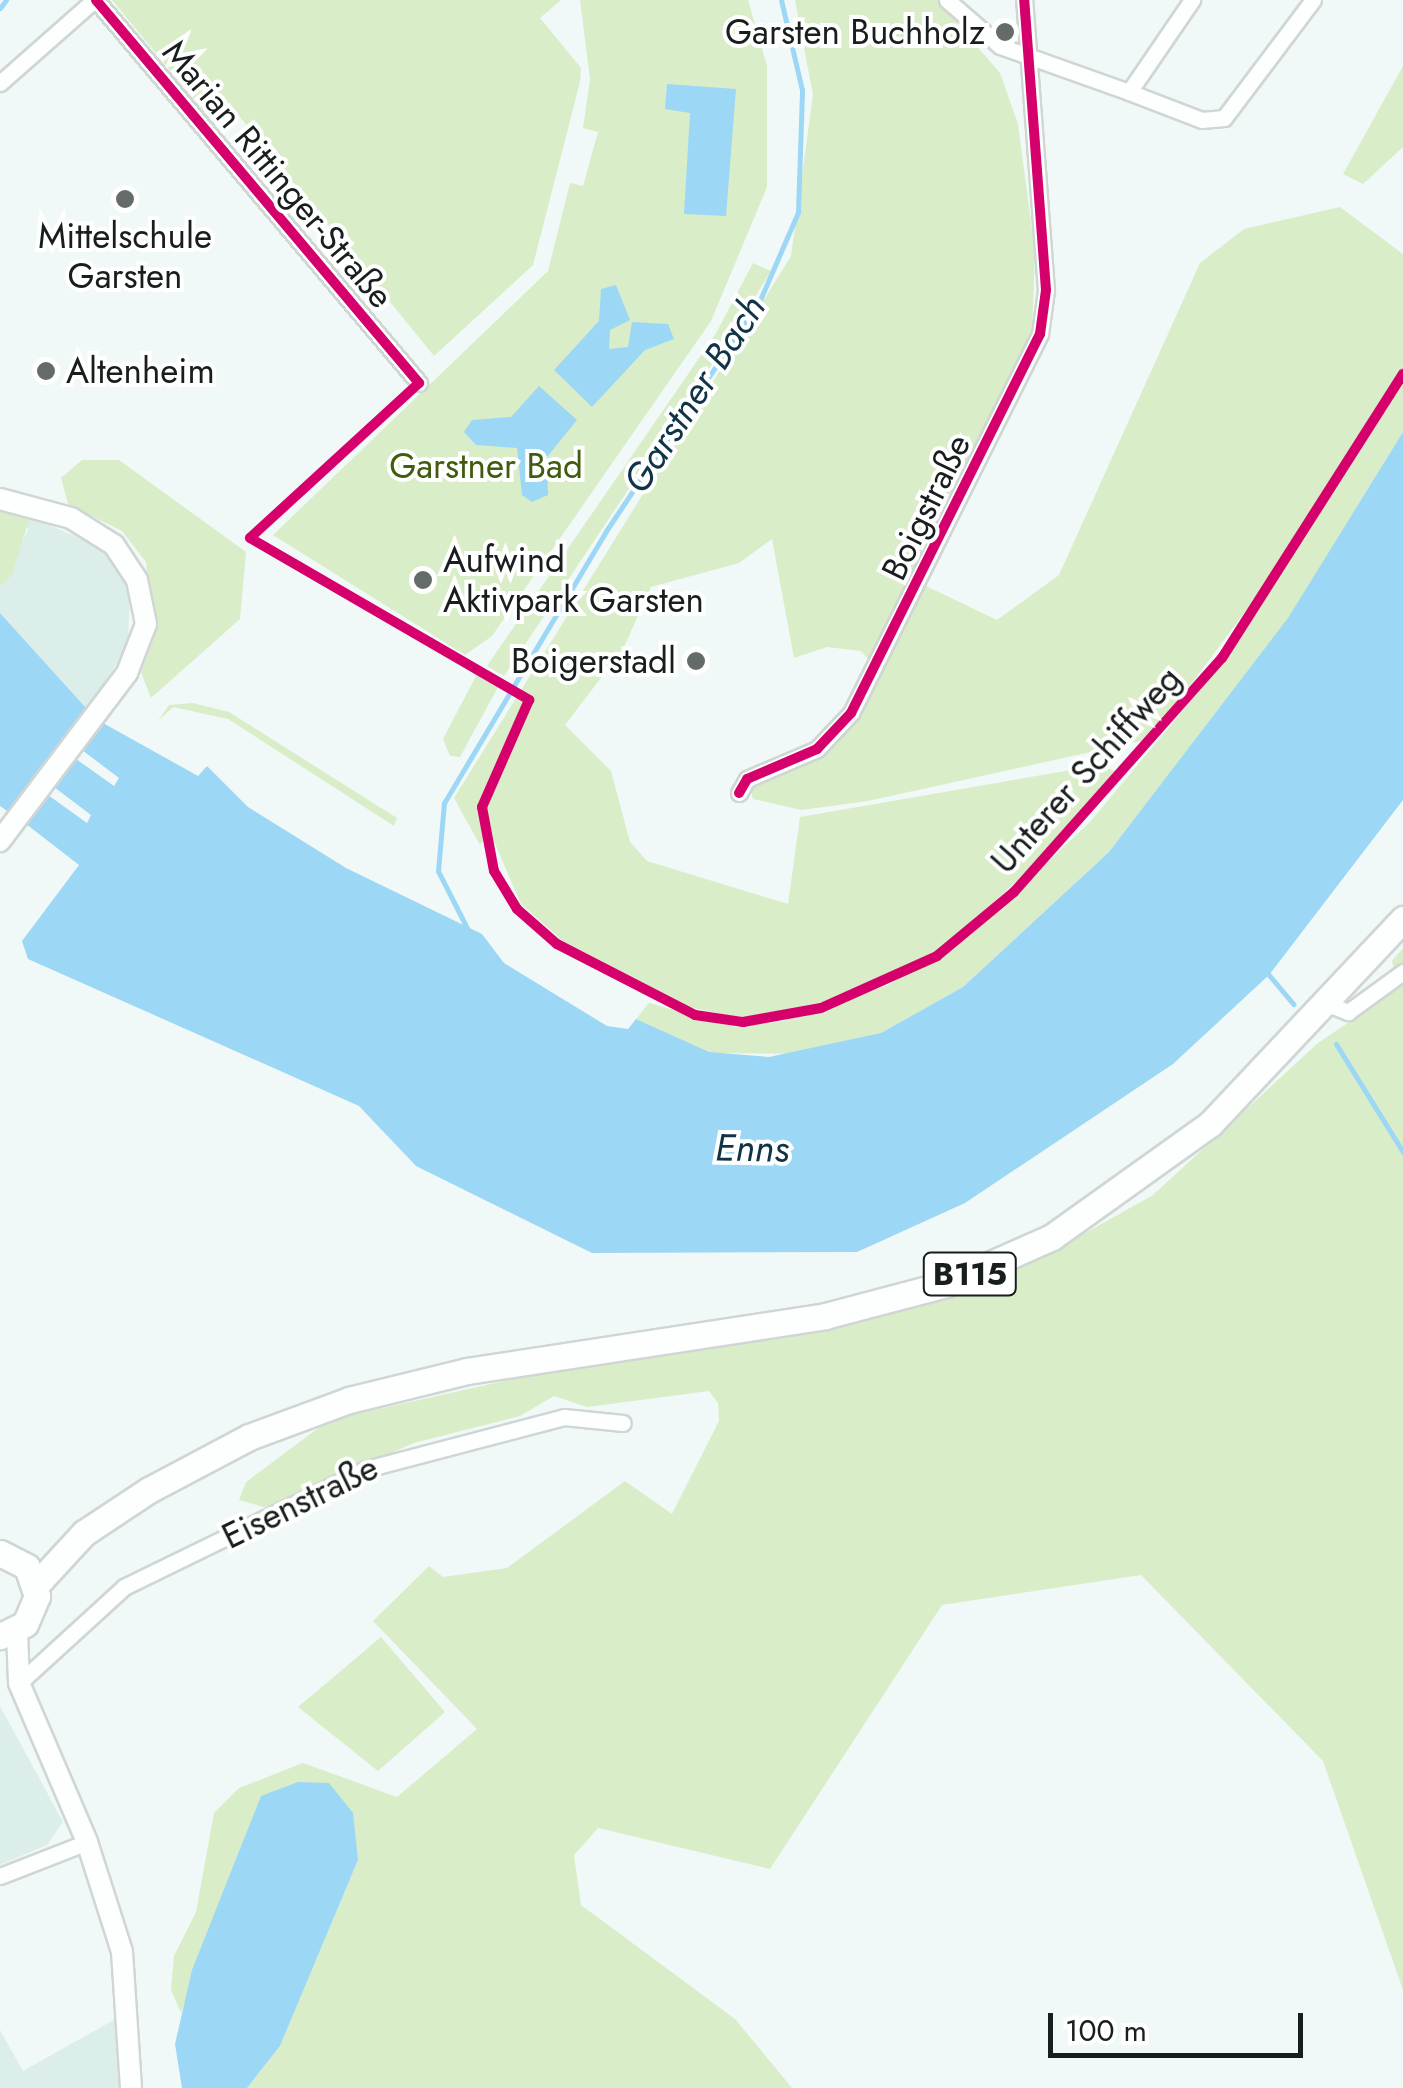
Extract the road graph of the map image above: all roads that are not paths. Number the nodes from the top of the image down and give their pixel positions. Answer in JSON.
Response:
{"nodes":[{"id":1,"x":95,"y":0,"type":"edge"},
{"id":2,"x":948,"y":0,"type":"edge"},
{"id":3,"x":1024,"y":0,"type":"edge"},
{"id":4,"x":1192,"y":0,"type":"edge"},
{"id":5,"x":1313,"y":0,"type":"edge"},
{"id":6,"x":1027,"y":55,"type":"junction"},
{"id":7,"x":0,"y":83,"type":"edge"},
{"id":8,"x":1129,"y":92,"type":"junction"},
{"id":9,"x":419,"y":383,"type":"dead end"},
{"id":10,"x":0,"y":498,"type":"edge"},
{"id":11,"x":739,"y":792,"type":"dead end"},
{"id":12,"x":0,"y":841,"type":"edge"},
{"id":13,"x":1403,"y":920,"type":"edge"},
{"id":14,"x":1403,"y":972,"type":"edge"},
{"id":15,"x":1328,"y":1004,"type":"junction"},
{"id":16,"x":623,"y":1423,"type":"dead end"},
{"id":17,"x":84,"y":1533,"type":"junction"},
{"id":18,"x":10,"y":1556,"type":"edge"},
{"id":19,"x":36,"y":1586,"type":"junction"},
{"id":20,"x":7,"y":1644,"type":"edge"},
{"id":21,"x":19,"y":1683,"type":"junction"},
{"id":22,"x":88,"y":1842,"type":"junction"},
{"id":23,"x":0,"y":1876,"type":"edge"},
{"id":24,"x":131,"y":2088,"type":"edge"}],
"edges":[{"from":1,"to":7,"type":"street","name":"Marian Rittinger-Straße"},
{"from":1,"to":9,"type":"street","name":"Marian Rittinger-Straße"},
{"from":2,"to":6,"type":"street"},
{"from":3,"to":6,"type":"street","name":"Boigstraße"},
{"from":4,"to":8,"type":"street"},
{"from":5,"to":8,"type":"street"},
{"from":6,"to":8,"type":"street"},
{"from":6,"to":11,"type":"street","name":"Boigstraße"},
{"from":10,"to":12,"type":"street"},
{"from":13,"to":15,"type":"main road","number":"B115"},
{"from":14,"to":15,"type":"street"},
{"from":15,"to":17,"type":"main road","number":"B115"},
{"from":16,"to":21,"type":"street","name":"Eisenstraße"},
{"from":17,"to":18,"type":"main road","number":"B115"},
{"from":17,"to":19,"type":"main road","number":"B115"},
{"from":18,"to":19,"type":"main road","number":"B115"},
{"from":19,"to":20,"type":"main road","number":"B115"},
{"from":20,"to":21,"type":"street"},
{"from":21,"to":22,"type":"street"},
{"from":22,"to":23,"type":"street"},
{"from":22,"to":24,"type":"street"}]}
